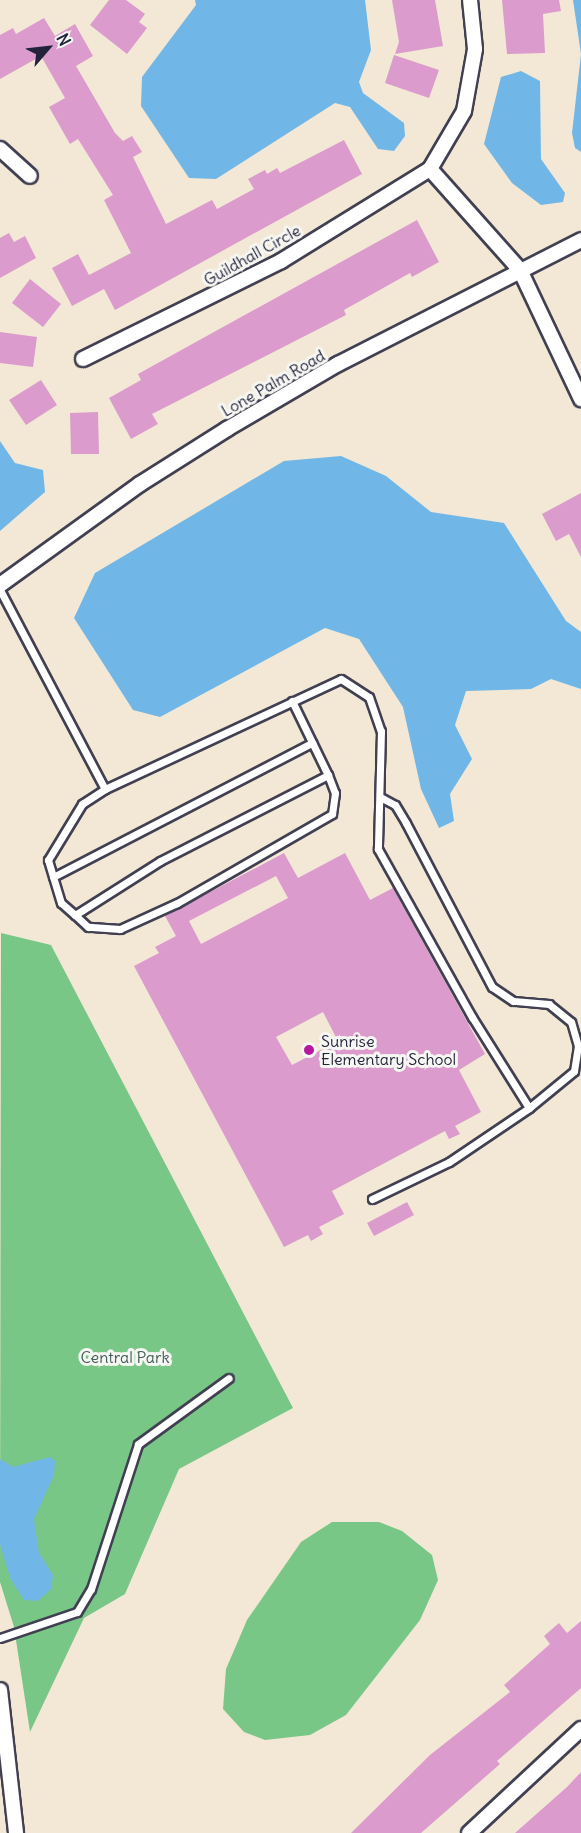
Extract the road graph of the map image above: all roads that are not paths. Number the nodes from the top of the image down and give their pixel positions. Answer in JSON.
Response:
{"nodes":[{"id":1,"x":470,"y":0,"type":"edge"},
{"id":2,"x":0,"y":149,"type":"edge"},
{"id":3,"x":430,"y":169,"type":"junction"},
{"id":4,"x":30,"y":176,"type":"dead end"},
{"id":5,"x":581,"y":240,"type":"edge"},
{"id":6,"x":520,"y":270,"type":"junction"},
{"id":7,"x":83,"y":359,"type":"dead end"},
{"id":8,"x":576,"y":378,"type":"edge"},
{"id":9,"x":581,"y":399,"type":"edge"},
{"id":10,"x":0,"y":585,"type":"edge"},
{"id":11,"x":0,"y":590,"type":"edge"},
{"id":12,"x":292,"y":701,"type":"junction"},
{"id":13,"x":312,"y":743,"type":"junction"},
{"id":14,"x":328,"y":776,"type":"junction"},
{"id":15,"x":105,"y":789,"type":"junction"},
{"id":16,"x":382,"y":798,"type":"junction"},
{"id":17,"x":53,"y":877,"type":"junction"},
{"id":18,"x":75,"y":915,"type":"junction"},
{"id":19,"x":529,"y":1108,"type":"junction"},
{"id":20,"x":372,"y":1198,"type":"dead end"},
{"id":21,"x":229,"y":1378,"type":"dead end"},
{"id":22,"x":0,"y":1638,"type":"edge"},
{"id":23,"x":0,"y":1690,"type":"edge"},
{"id":24,"x":581,"y":1729,"type":"edge"},
{"id":25,"x":16,"y":1833,"type":"edge"},
{"id":26,"x":469,"y":1833,"type":"edge"}],
"edges":[{"from":1,"to":3,"type":"street","name":"Guildhall Circle"},
{"from":2,"to":4,"type":"street"},
{"from":3,"to":6,"type":"street"},
{"from":3,"to":7,"type":"street","name":"Guildhall Circle"},
{"from":5,"to":6,"type":"street","name":"Lone Palm Road"},
{"from":6,"to":8,"type":"street"},
{"from":6,"to":10,"type":"street","name":"Lone Palm Road"},
{"from":8,"to":9,"type":"street"},
{"from":11,"to":15,"type":"lane"},
{"from":12,"to":13,"type":"lane"},
{"from":12,"to":15,"type":"lane"},
{"from":12,"to":16,"type":"lane"},
{"from":13,"to":14,"type":"lane"},
{"from":13,"to":17,"type":"lane"},
{"from":14,"to":18,"type":"lane"},
{"from":14,"to":18,"type":"lane"},
{"from":15,"to":17,"type":"lane"},
{"from":16,"to":19,"type":"lane"},
{"from":16,"to":19,"type":"lane"},
{"from":17,"to":18,"type":"lane"},
{"from":19,"to":20,"type":"lane"},
{"from":21,"to":22,"type":"lane"},
{"from":23,"to":25,"type":"street"},
{"from":24,"to":26,"type":"street"}]}
